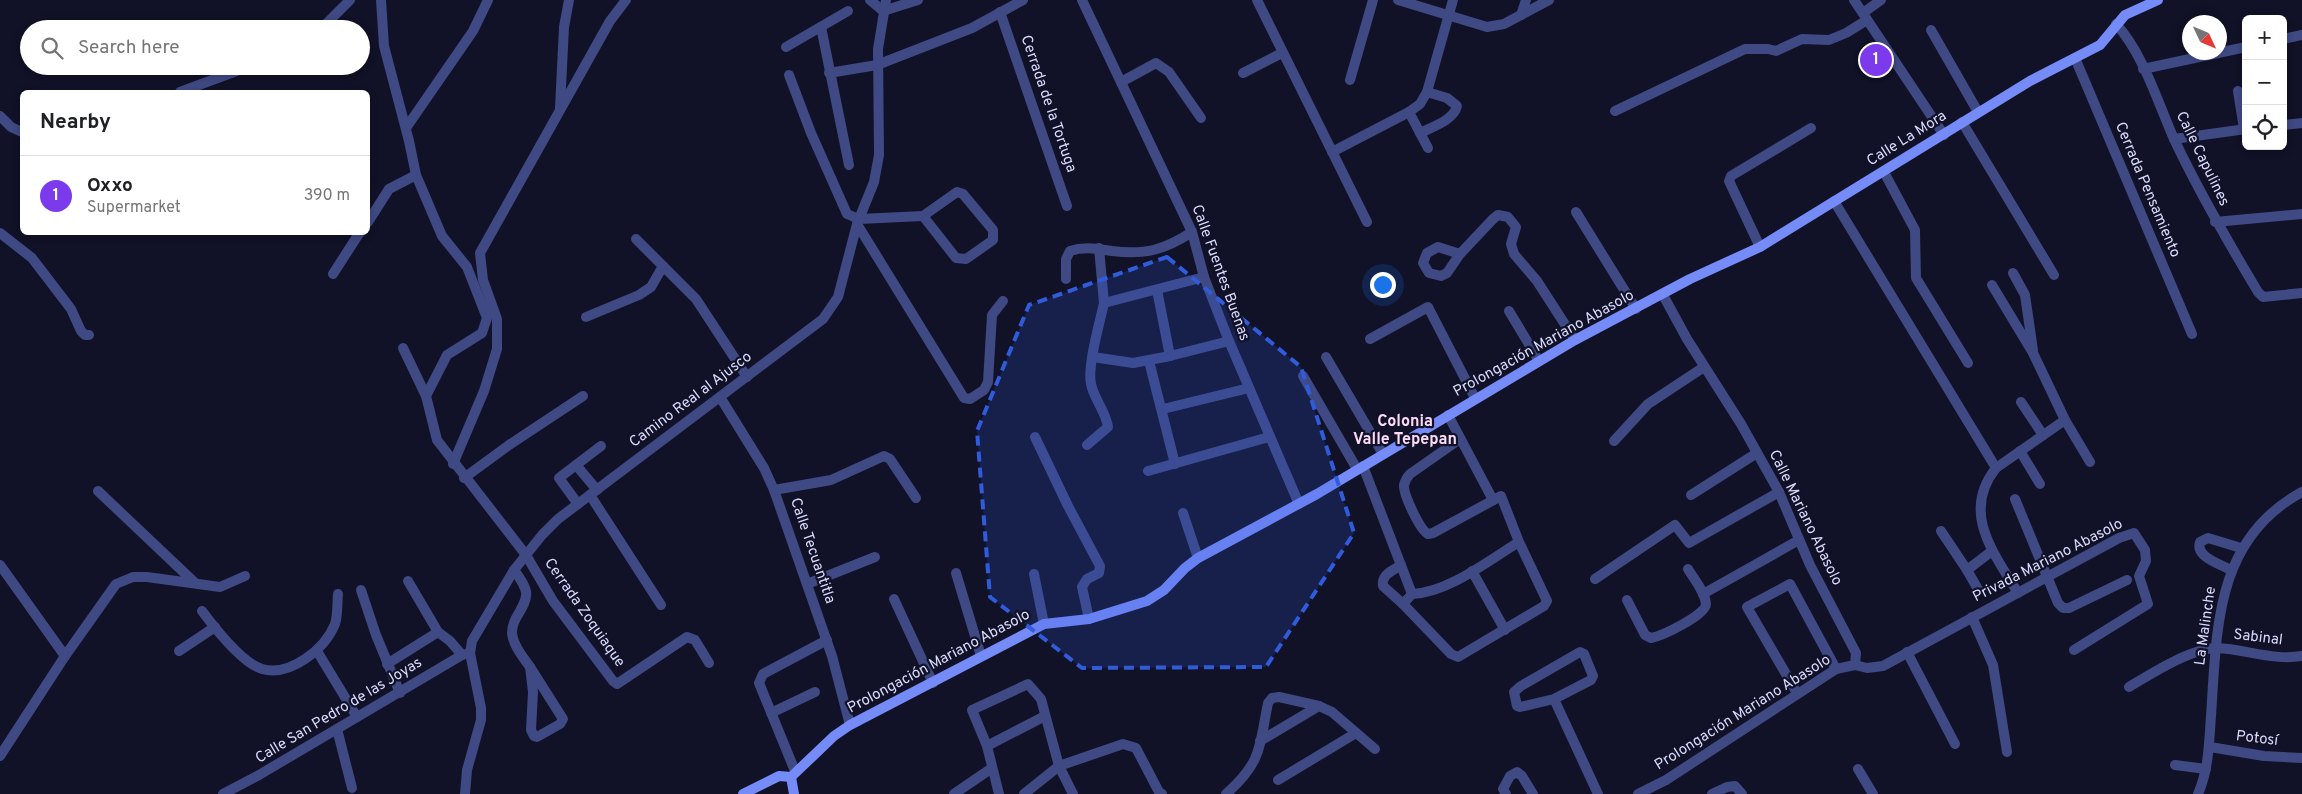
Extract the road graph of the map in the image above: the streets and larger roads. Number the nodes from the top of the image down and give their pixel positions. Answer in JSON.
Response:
{"nodes":[{"id":1,"x":350,"y":0,"type":"edge"},
{"id":2,"x":381,"y":0,"type":"edge"},
{"id":3,"x":488,"y":0,"type":"edge"},
{"id":4,"x":569,"y":0,"type":"edge"},
{"id":5,"x":626,"y":0,"type":"edge"},
{"id":6,"x":870,"y":0,"type":"edge"},
{"id":7,"x":886,"y":0,"type":"edge"},
{"id":8,"x":918,"y":0,"type":"edge"},
{"id":9,"x":1023,"y":0,"type":"edge"},
{"id":10,"x":1082,"y":0,"type":"edge"},
{"id":11,"x":1257,"y":0,"type":"edge"},
{"id":12,"x":1373,"y":0,"type":"edge"},
{"id":13,"x":1398,"y":0,"type":"edge"},
{"id":14,"x":1453,"y":0,"type":"edge"},
{"id":15,"x":1526,"y":0,"type":"edge"},
{"id":16,"x":1549,"y":0,"type":"edge"},
{"id":17,"x":1854,"y":0,"type":"edge"},
{"id":18,"x":1881,"y":0,"type":"edge"},
{"id":19,"x":2158,"y":0,"type":"edge"},
{"id":20,"x":848,"y":11,"type":"dead end"},
{"id":21,"x":883,"y":11,"type":"junction"},
{"id":22,"x":1000,"y":12,"type":"junction"},
{"id":23,"x":1521,"y":15,"type":"junction"},
{"id":24,"x":1449,"y":16,"type":"junction"},
{"id":25,"x":1865,"y":17,"type":"junction"},
{"id":26,"x":330,"y":20,"type":"edge"},
{"id":27,"x":2116,"y":24,"type":"junction"},
{"id":28,"x":821,"y":27,"type":"junction"},
{"id":29,"x":1931,"y":30,"type":"dead end"},
{"id":30,"x":2302,"y":35,"type":"edge"},
{"id":31,"x":2287,"y":38,"type":"edge"},
{"id":32,"x":786,"y":47,"type":"dead end"},
{"id":33,"x":2242,"y":48,"type":"edge"},
{"id":34,"x":1282,"y":53,"type":"junction"},
{"id":35,"x":2075,"y":58,"type":"junction"},
{"id":36,"x":878,"y":65,"type":"junction"},
{"id":37,"x":2143,"y":69,"type":"junction"},
{"id":38,"x":829,"y":73,"type":"junction"},
{"id":39,"x":1243,"y":73,"type":"dead end"},
{"id":40,"x":226,"y":75,"type":"edge"},
{"id":41,"x":789,"y":75,"type":"dead end"},
{"id":42,"x":1350,"y":80,"type":"dead end"},
{"id":43,"x":1121,"y":82,"type":"junction"},
{"id":44,"x":185,"y":90,"type":"edge"},
{"id":45,"x":2238,"y":91,"type":"dead end"},
{"id":46,"x":1427,"y":92,"type":"junction"},
{"id":47,"x":1615,"y":110,"type":"dead end"},
{"id":48,"x":560,"y":111,"type":"junction"},
{"id":49,"x":1409,"y":112,"type":"junction"},
{"id":50,"x":1978,"y":112,"type":"junction"},
{"id":51,"x":2242,"y":113,"type":"edge"},
{"id":52,"x":0,"y":116,"type":"edge"},
{"id":53,"x":1201,"y":118,"type":"dead end"},
{"id":54,"x":1962,"y":122,"type":"junction"},
{"id":55,"x":2302,"y":123,"type":"edge"},
{"id":56,"x":2287,"y":125,"type":"edge"},
{"id":57,"x":406,"y":128,"type":"junction"},
{"id":58,"x":1811,"y":128,"type":"dead end"},
{"id":59,"x":2242,"y":129,"type":"edge"},
{"id":60,"x":20,"y":131,"type":"edge"},
{"id":61,"x":1420,"y":133,"type":"junction"},
{"id":62,"x":1944,"y":135,"type":"junction"},
{"id":63,"x":2174,"y":139,"type":"junction"},
{"id":64,"x":1428,"y":148,"type":"dead end"},
{"id":65,"x":1332,"y":152,"type":"junction"},
{"id":66,"x":849,"y":165,"type":"dead end"},
{"id":67,"x":1884,"y":172,"type":"junction"},
{"id":68,"x":416,"y":175,"type":"junction"},
{"id":69,"x":1834,"y":201,"type":"junction"},
{"id":70,"x":1067,"y":206,"type":"dead end"},
{"id":71,"x":1576,"y":212,"type":"dead end"},
{"id":72,"x":2302,"y":214,"type":"edge"},
{"id":73,"x":923,"y":216,"type":"junction"},
{"id":74,"x":370,"y":219,"type":"edge"},
{"id":75,"x":858,"y":222,"type":"junction"},
{"id":76,"x":1367,"y":222,"type":"dead end"},
{"id":77,"x":2216,"y":222,"type":"junction"},
{"id":78,"x":1192,"y":232,"type":"junction"},
{"id":79,"x":0,"y":234,"type":"edge"},
{"id":80,"x":358,"y":235,"type":"edge"},
{"id":81,"x":636,"y":240,"type":"dead end"},
{"id":82,"x":1760,"y":247,"type":"junction"},
{"id":83,"x":1098,"y":248,"type":"junction"},
{"id":84,"x":1460,"y":254,"type":"dead end"},
{"id":85,"x":663,"y":266,"type":"junction"},
{"id":86,"x":2013,"y":273,"type":"dead end"},
{"id":87,"x":333,"y":274,"type":"dead end"},
{"id":88,"x":2054,"y":275,"type":"dead end"},
{"id":89,"x":1204,"y":276,"type":"junction"},
{"id":90,"x":1066,"y":279,"type":"dead end"},
{"id":91,"x":1992,"y":285,"type":"dead end"},
{"id":92,"x":1157,"y":290,"type":"junction"},
{"id":93,"x":2302,"y":293,"type":"edge"},
{"id":94,"x":1663,"y":295,"type":"junction"},
{"id":95,"x":1003,"y":301,"type":"dead end"},
{"id":96,"x":1104,"y":303,"type":"junction"},
{"id":97,"x":1636,"y":309,"type":"junction"},
{"id":98,"x":1509,"y":311,"type":"dead end"},
{"id":99,"x":586,"y":317,"type":"dead end"},
{"id":100,"x":2192,"y":334,"type":"dead end"},
{"id":101,"x":89,"y":335,"type":"dead end"},
{"id":102,"x":1370,"y":339,"type":"dead end"},
{"id":103,"x":1575,"y":340,"type":"junction"},
{"id":104,"x":1229,"y":341,"type":"junction"},
{"id":105,"x":403,"y":348,"type":"dead end"},
{"id":106,"x":2033,"y":353,"type":"junction"},
{"id":107,"x":1170,"y":356,"type":"junction"},
{"id":108,"x":1093,"y":357,"type":"junction"},
{"id":109,"x":1326,"y":357,"type":"dead end"},
{"id":110,"x":1149,"y":361,"type":"junction"},
{"id":111,"x":1539,"y":361,"type":"junction"},
{"id":112,"x":1968,"y":363,"type":"dead end"},
{"id":113,"x":1704,"y":367,"type":"junction"},
{"id":114,"x":1304,"y":376,"type":"dead end"},
{"id":115,"x":747,"y":377,"type":"junction"},
{"id":116,"x":1249,"y":388,"type":"junction"},
{"id":117,"x":426,"y":396,"type":"junction"},
{"id":118,"x":583,"y":396,"type":"dead end"},
{"id":119,"x":720,"y":397,"type":"junction"},
{"id":120,"x":1475,"y":398,"type":"junction"},
{"id":121,"x":2021,"y":402,"type":"dead end"},
{"id":122,"x":1163,"y":410,"type":"junction"},
{"id":123,"x":1448,"y":415,"type":"junction"},
{"id":124,"x":2065,"y":420,"type":"junction"},
{"id":125,"x":2043,"y":435,"type":"junction"},
{"id":126,"x":1035,"y":437,"type":"dead end"},
{"id":127,"x":1269,"y":437,"type":"junction"},
{"id":128,"x":1460,"y":439,"type":"junction"},
{"id":129,"x":1614,"y":441,"type":"dead end"},
{"id":130,"x":1087,"y":445,"type":"dead end"},
{"id":131,"x":601,"y":446,"type":"dead end"},
{"id":132,"x":2020,"y":451,"type":"junction"},
{"id":133,"x":1757,"y":453,"type":"junction"},
{"id":134,"x":1383,"y":454,"type":"junction"},
{"id":135,"x":2090,"y":462,"type":"dead end"},
{"id":136,"x":453,"y":464,"type":"junction"},
{"id":137,"x":1176,"y":464,"type":"junction"},
{"id":138,"x":576,"y":465,"type":"junction"},
{"id":139,"x":1360,"y":468,"type":"junction"},
{"id":140,"x":1996,"y":468,"type":"junction"},
{"id":141,"x":1148,"y":471,"type":"dead end"},
{"id":142,"x":464,"y":478,"type":"junction"},
{"id":143,"x":2040,"y":484,"type":"dead end"},
{"id":144,"x":774,"y":490,"type":"junction"},
{"id":145,"x":98,"y":491,"type":"dead end"},
{"id":146,"x":1779,"y":492,"type":"junction"},
{"id":147,"x":2302,"y":492,"type":"edge"},
{"id":148,"x":593,"y":493,"type":"junction"},
{"id":149,"x":1691,"y":495,"type":"dead end"},
{"id":150,"x":916,"y":498,"type":"dead end"},
{"id":151,"x":1493,"y":500,"type":"junction"},
{"id":152,"x":2015,"y":500,"type":"dead end"},
{"id":153,"x":578,"y":504,"type":"junction"},
{"id":154,"x":1299,"y":504,"type":"junction"},
{"id":155,"x":1183,"y":513,"type":"dead end"},
{"id":156,"x":1941,"y":531,"type":"dead end"},
{"id":157,"x":1799,"y":540,"type":"junction"},
{"id":158,"x":1519,"y":542,"type":"junction"},
{"id":159,"x":2241,"y":548,"type":"junction"},
{"id":160,"x":1992,"y":552,"type":"junction"},
{"id":161,"x":526,"y":555,"type":"junction"},
{"id":162,"x":875,"y":557,"type":"dead end"},
{"id":163,"x":1198,"y":558,"type":"junction"},
{"id":164,"x":0,"y":565,"type":"edge"},
{"id":165,"x":1401,"y":565,"type":"junction"},
{"id":166,"x":1688,"y":569,"type":"dead end"},
{"id":167,"x":514,"y":570,"type":"junction"},
{"id":168,"x":1472,"y":570,"type":"junction"},
{"id":169,"x":1967,"y":570,"type":"junction"},
{"id":170,"x":2231,"y":570,"type":"junction"},
{"id":171,"x":956,"y":573,"type":"dead end"},
{"id":172,"x":1034,"y":574,"type":"dead end"},
{"id":173,"x":245,"y":576,"type":"dead end"},
{"id":174,"x":2047,"y":577,"type":"junction"},
{"id":175,"x":1596,"y":579,"type":"dead end"},
{"id":176,"x":2127,"y":580,"type":"dead end"},
{"id":177,"x":408,"y":581,"type":"dead end"},
{"id":178,"x":194,"y":582,"type":"junction"},
{"id":179,"x":808,"y":584,"type":"junction"},
{"id":180,"x":361,"y":590,"type":"dead end"},
{"id":181,"x":1979,"y":591,"type":"dead end"},
{"id":182,"x":2018,"y":593,"type":"junction"},
{"id":183,"x":338,"y":594,"type":"dead end"},
{"id":184,"x":1412,"y":594,"type":"junction"},
{"id":185,"x":1702,"y":594,"type":"junction"},
{"id":186,"x":894,"y":599,"type":"dead end"},
{"id":187,"x":1627,"y":600,"type":"dead end"},
{"id":188,"x":661,"y":604,"type":"dead end"},
{"id":189,"x":1403,"y":604,"type":"junction"},
{"id":190,"x":202,"y":611,"type":"dead end"},
{"id":191,"x":1972,"y":617,"type":"junction"},
{"id":192,"x":1089,"y":619,"type":"junction"},
{"id":193,"x":1044,"y":624,"type":"junction"},
{"id":194,"x":214,"y":627,"type":"junction"},
{"id":195,"x":1504,"y":630,"type":"junction"},
{"id":196,"x":438,"y":632,"type":"junction"},
{"id":197,"x":827,"y":640,"type":"junction"},
{"id":198,"x":2216,"y":648,"type":"junction"},
{"id":199,"x":2074,"y":650,"type":"dead end"},
{"id":200,"x":179,"y":651,"type":"dead end"},
{"id":201,"x":317,"y":651,"type":"junction"},
{"id":202,"x":1907,"y":652,"type":"junction"},
{"id":203,"x":1856,"y":653,"type":"joint"},
{"id":204,"x":466,"y":654,"type":"junction"},
{"id":205,"x":65,"y":656,"type":"junction"},
{"id":206,"x":981,"y":656,"type":"junction"},
{"id":207,"x":2302,"y":656,"type":"edge"},
{"id":208,"x":710,"y":663,"type":"dead end"},
{"id":209,"x":387,"y":664,"type":"junction"},
{"id":210,"x":1855,"y":665,"type":"junction"},
{"id":211,"x":530,"y":667,"type":"junction"},
{"id":212,"x":1836,"y":669,"type":"junction"},
{"id":213,"x":932,"y":682,"type":"junction"},
{"id":214,"x":2128,"y":687,"type":"dead end"},
{"id":215,"x":815,"y":692,"type":"dead end"},
{"id":216,"x":400,"y":693,"type":"junction"},
{"id":217,"x":1797,"y":694,"type":"junction"},
{"id":218,"x":1554,"y":699,"type":"junction"},
{"id":219,"x":1319,"y":706,"type":"junction"},
{"id":220,"x":771,"y":713,"type":"junction"},
{"id":221,"x":1045,"y":716,"type":"junction"},
{"id":222,"x":357,"y":717,"type":"junction"},
{"id":223,"x":850,"y":725,"type":"junction"},
{"id":224,"x":337,"y":729,"type":"junction"},
{"id":225,"x":1356,"y":734,"type":"junction"},
{"id":226,"x":1260,"y":741,"type":"junction"},
{"id":227,"x":1955,"y":744,"type":"dead end"},
{"id":228,"x":987,"y":746,"type":"junction"},
{"id":229,"x":2210,"y":747,"type":"junction"},
{"id":230,"x":1374,"y":749,"type":"dead end"},
{"id":231,"x":2007,"y":752,"type":"dead end"},
{"id":232,"x":0,"y":756,"type":"edge"},
{"id":233,"x":2302,"y":758,"type":"edge"},
{"id":234,"x":1058,"y":766,"type":"junction"},
{"id":235,"x":2175,"y":766,"type":"dead end"},
{"id":236,"x":992,"y":768,"type":"junction"},
{"id":237,"x":1858,"y":769,"type":"dead end"},
{"id":238,"x":2206,"y":769,"type":"junction"},
{"id":239,"x":793,"y":774,"type":"junction"},
{"id":240,"x":1278,"y":780,"type":"dead end"},
{"id":241,"x":352,"y":788,"type":"dead end"},
{"id":242,"x":1037,"y":790,"type":"edge"},
{"id":243,"x":223,"y":794,"type":"edge"},
{"id":244,"x":465,"y":794,"type":"edge"},
{"id":245,"x":743,"y":794,"type":"edge"},
{"id":246,"x":794,"y":794,"type":"edge"},
{"id":247,"x":954,"y":794,"type":"edge"},
{"id":248,"x":1000,"y":794,"type":"edge"},
{"id":249,"x":1024,"y":794,"type":"edge"},
{"id":250,"x":1073,"y":794,"type":"edge"},
{"id":251,"x":1162,"y":794,"type":"edge"},
{"id":252,"x":1226,"y":794,"type":"edge"},
{"id":253,"x":1506,"y":794,"type":"edge"},
{"id":254,"x":1533,"y":794,"type":"edge"},
{"id":255,"x":1598,"y":794,"type":"edge"},
{"id":256,"x":1638,"y":794,"type":"edge"},
{"id":257,"x":1712,"y":794,"type":"edge"},
{"id":258,"x":1742,"y":794,"type":"edge"},
{"id":259,"x":1873,"y":794,"type":"edge"},
{"id":260,"x":2198,"y":794,"type":"edge"}],
"edges":[{"from":1,"to":26,"type":"street"},
{"from":2,"to":57,"type":"street"},
{"from":3,"to":57,"type":"street"},
{"from":4,"to":48,"type":"street"},
{"from":5,"to":48,"type":"street"},
{"from":6,"to":21,"type":"street"},
{"from":7,"to":21,"type":"street","name":"Camino Real al Ajusco"},
{"from":8,"to":21,"type":"street"},
{"from":9,"to":22,"type":"street"},
{"from":10,"to":43,"type":"street","name":"Calle Fuentes Buenas"},
{"from":11,"to":34,"type":"street"},
{"from":12,"to":42,"type":"street"},
{"from":13,"to":24,"type":"street"},
{"from":14,"to":24,"type":"street"},
{"from":15,"to":23,"type":"street"},
{"from":16,"to":23,"type":"street"},
{"from":17,"to":25,"type":"street"},
{"from":18,"to":25,"type":"street"},
{"from":19,"to":27,"type":"street","name":"Calle La Mora"},
{"from":20,"to":28,"type":"street"},
{"from":21,"to":36,"type":"street","name":"Camino Real al Ajusco"},
{"from":22,"to":36,"type":"street"},
{"from":22,"to":70,"type":"street","name":"Cerrada de la Tortuga"},
{"from":23,"to":24,"type":"street"},
{"from":24,"to":46,"type":"street"},
{"from":25,"to":47,"type":"street"},
{"from":25,"to":62,"type":"street"},
{"from":27,"to":35,"type":"street","name":"Calle La Mora"},
{"from":27,"to":37,"type":"street","name":"Calle Capulines"},
{"from":28,"to":32,"type":"street"},
{"from":28,"to":38,"type":"street"},
{"from":29,"to":50,"type":"street"},
{"from":30,"to":31,"type":"street"},
{"from":33,"to":37,"type":"street"},
{"from":34,"to":39,"type":"street"},
{"from":34,"to":65,"type":"street"},
{"from":35,"to":50,"type":"street","name":"Calle La Mora"},
{"from":35,"to":100,"type":"street","name":"Cerrada Pensamiento"},
{"from":36,"to":38,"type":"street"},
{"from":36,"to":75,"type":"street","name":"Camino Real al Ajusco"},
{"from":37,"to":63,"type":"street","name":"Calle Capulines"},
{"from":38,"to":66,"type":"street"},
{"from":40,"to":44,"type":"street"},
{"from":41,"to":75,"type":"street"},
{"from":43,"to":53,"type":"street"},
{"from":43,"to":78,"type":"street","name":"Calle Fuentes Buenas"},
{"from":45,"to":51,"type":"street"},
{"from":46,"to":49,"type":"street"},
{"from":46,"to":61,"type":"street"},
{"from":48,"to":136,"type":"street"},
{"from":49,"to":61,"type":"street"},
{"from":49,"to":65,"type":"street"},
{"from":50,"to":54,"type":"street","name":"Calle La Mora"},
{"from":52,"to":60,"type":"street"},
{"from":54,"to":62,"type":"street","name":"Calle La Mora"},
{"from":54,"to":88,"type":"street"},
{"from":55,"to":56,"type":"street"},
{"from":57,"to":68,"type":"street"},
{"from":58,"to":82,"type":"street"},
{"from":59,"to":63,"type":"street"},
{"from":61,"to":64,"type":"street"},
{"from":62,"to":67,"type":"street","name":"Calle La Mora"},
{"from":63,"to":77,"type":"street","name":"Calle Capulines"},
{"from":65,"to":76,"type":"street"},
{"from":67,"to":69,"type":"street","name":"Calle La Mora"},
{"from":67,"to":112,"type":"street"},
{"from":68,"to":74,"type":"street"},
{"from":68,"to":117,"type":"street"},
{"from":69,"to":82,"type":"street","name":"Calle La Mora"},
{"from":69,"to":140,"type":"street"},
{"from":71,"to":97,"type":"street"},
{"from":72,"to":77,"type":"street"},
{"from":73,"to":73,"type":"street"},
{"from":73,"to":75,"type":"street"},
{"from":75,"to":95,"type":"street"},
{"from":75,"to":115,"type":"street","name":"Camino Real al Ajusco"},
{"from":77,"to":93,"type":"street","name":"Calle Capulines"},
{"from":78,"to":83,"type":"street"},
{"from":78,"to":89,"type":"street","name":"Calle Fuentes Buenas"},
{"from":79,"to":101,"type":"street"},
{"from":80,"to":87,"type":"street"},
{"from":81,"to":85,"type":"street"},
{"from":82,"to":94,"type":"street","name":"Calle La Mora"},
{"from":83,"to":90,"type":"street"},
{"from":83,"to":96,"type":"street"},
{"from":84,"to":103,"type":"street"},
{"from":85,"to":99,"type":"street"},
{"from":85,"to":115,"type":"street"},
{"from":86,"to":106,"type":"street"},
{"from":89,"to":92,"type":"street"},
{"from":89,"to":104,"type":"street","name":"Calle Fuentes Buenas"},
{"from":91,"to":106,"type":"street"},
{"from":92,"to":96,"type":"street"},
{"from":92,"to":107,"type":"street"},
{"from":94,"to":97,"type":"street","name":"Prolongación Mariano Abasolo"},
{"from":94,"to":113,"type":"street","name":"Calle Mariano Abasolo"},
{"from":96,"to":108,"type":"street"},
{"from":97,"to":103,"type":"street","name":"Prolongación Mariano Abasolo"},
{"from":98,"to":111,"type":"street"},
{"from":102,"to":120,"type":"street"},
{"from":103,"to":111,"type":"street","name":"Prolongación Mariano Abasolo"},
{"from":104,"to":107,"type":"street"},
{"from":104,"to":116,"type":"street","name":"Calle Fuentes Buenas"},
{"from":105,"to":117,"type":"street","name":"Cerrada Zoquiaque"},
{"from":106,"to":124,"type":"street"},
{"from":107,"to":110,"type":"street"},
{"from":108,"to":110,"type":"street"},
{"from":108,"to":130,"type":"street"},
{"from":109,"to":134,"type":"street"},
{"from":110,"to":122,"type":"street"},
{"from":111,"to":120,"type":"street","name":"Prolongación Mariano Abasolo"},
{"from":113,"to":129,"type":"street"},
{"from":113,"to":133,"type":"street","name":"Calle Mariano Abasolo"},
{"from":114,"to":139,"type":"street"},
{"from":115,"to":119,"type":"street","name":"Camino Real al Ajusco"},
{"from":116,"to":122,"type":"street"},
{"from":116,"to":127,"type":"street","name":"Calle Fuentes Buenas"},
{"from":117,"to":136,"type":"street","name":"Cerrada Zoquiaque"},
{"from":118,"to":142,"type":"street"},
{"from":119,"to":144,"type":"street","name":"Calle Tecuantitla"},
{"from":119,"to":148,"type":"street","name":"Camino Real al Ajusco"},
{"from":120,"to":123,"type":"street","name":"Prolongación Mariano Abasolo"},
{"from":121,"to":125,"type":"street"},
{"from":122,"to":137,"type":"street"},
{"from":123,"to":128,"type":"street"},
{"from":123,"to":134,"type":"street","name":"Prolongación Mariano Abasolo"},
{"from":124,"to":125,"type":"street"},
{"from":124,"to":135,"type":"street"},
{"from":125,"to":132,"type":"street"},
{"from":126,"to":192,"type":"street"},
{"from":127,"to":137,"type":"street"},
{"from":127,"to":154,"type":"street","name":"Calle Fuentes Buenas"},
{"from":128,"to":151,"type":"street"},
{"from":128,"to":151,"type":"street"},
{"from":131,"to":138,"type":"street"},
{"from":132,"to":140,"type":"street"},
{"from":132,"to":143,"type":"street"},
{"from":133,"to":146,"type":"street","name":"Calle Mariano Abasolo"},
{"from":133,"to":149,"type":"street"},
{"from":134,"to":139,"type":"street","name":"Prolongación Mariano Abasolo"},
{"from":136,"to":142,"type":"street","name":"Cerrada Zoquiaque"},
{"from":137,"to":141,"type":"street"},
{"from":138,"to":148,"type":"street"},
{"from":138,"to":153,"type":"street"},
{"from":139,"to":154,"type":"street","name":"Prolongación Mariano Abasolo"},
{"from":139,"to":165,"type":"street"},
{"from":140,"to":160,"type":"street"},
{"from":142,"to":161,"type":"street","name":"Cerrada Zoquiaque"},
{"from":144,"to":150,"type":"street"},
{"from":144,"to":179,"type":"street","name":"Calle Tecuantitla"},
{"from":145,"to":178,"type":"street"},
{"from":146,"to":157,"type":"street","name":"Calle Mariano Abasolo"},
{"from":146,"to":175,"type":"street"},
{"from":147,"to":159,"type":"street","name":"La Malinche"},
{"from":148,"to":153,"type":"street","name":"Camino Real al Ajusco"},
{"from":148,"to":188,"type":"street"},
{"from":151,"to":158,"type":"street"},
{"from":152,"to":174,"type":"street"},
{"from":153,"to":161,"type":"street","name":"Camino Real al Ajusco"},
{"from":154,"to":163,"type":"street","name":"Prolongación Mariano Abasolo"},
{"from":155,"to":163,"type":"street"},
{"from":156,"to":169,"type":"street"},
{"from":157,"to":185,"type":"street"},
{"from":157,"to":203,"type":"street","name":"Calle Mariano Abasolo"},
{"from":158,"to":168,"type":"street"},
{"from":158,"to":195,"type":"street"},
{"from":159,"to":170,"type":"street","name":"La Malinche"},
{"from":159,"to":170,"type":"street"},
{"from":160,"to":169,"type":"street"},
{"from":160,"to":182,"type":"street"},
{"from":161,"to":167,"type":"street","name":"Camino Real al Ajusco"},
{"from":161,"to":208,"type":"street","name":"Cerrada Zoquiaque"},
{"from":162,"to":179,"type":"street"},
{"from":163,"to":192,"type":"street","name":"Prolongación Mariano Abasolo"},
{"from":164,"to":205,"type":"street"},
{"from":165,"to":184,"type":"street"},
{"from":165,"to":189,"type":"street"},
{"from":166,"to":185,"type":"street"},
{"from":167,"to":204,"type":"street","name":"Camino Real al Ajusco"},
{"from":167,"to":211,"type":"street"},
{"from":168,"to":184,"type":"street"},
{"from":168,"to":195,"type":"street"},
{"from":169,"to":181,"type":"street"},
{"from":170,"to":198,"type":"street","name":"La Malinche"},
{"from":171,"to":206,"type":"street"},
{"from":172,"to":193,"type":"street"},
{"from":173,"to":178,"type":"street"},
{"from":174,"to":176,"type":"street"},
{"from":174,"to":182,"type":"street","name":"Privada Mariano Abasolo"},
{"from":174,"to":199,"type":"street","name":"Privada Mariano Abasolo"},
{"from":177,"to":196,"type":"street"},
{"from":178,"to":205,"type":"street"},
{"from":179,"to":197,"type":"street","name":"Calle Tecuantitla"},
{"from":180,"to":209,"type":"street"},
{"from":182,"to":191,"type":"street","name":"Privada Mariano Abasolo"},
{"from":183,"to":201,"type":"street"},
{"from":184,"to":189,"type":"street"},
{"from":185,"to":187,"type":"street"},
{"from":186,"to":213,"type":"street"},
{"from":189,"to":195,"type":"street"},
{"from":190,"to":194,"type":"street"},
{"from":191,"to":202,"type":"street","name":"Privada Mariano Abasolo"},
{"from":191,"to":231,"type":"street"},
{"from":192,"to":193,"type":"street","name":"Prolongación Mariano Abasolo"},
{"from":193,"to":206,"type":"street","name":"Prolongación Mariano Abasolo"},
{"from":194,"to":200,"type":"street"},
{"from":194,"to":201,"type":"street"},
{"from":196,"to":204,"type":"street"},
{"from":196,"to":209,"type":"street"},
{"from":197,"to":220,"type":"street"},
{"from":197,"to":223,"type":"street","name":"Calle Tecuantitla"},
{"from":198,"to":207,"type":"street","name":"Sabinal"},
{"from":198,"to":214,"type":"street","name":"Sabinal"},
{"from":198,"to":229,"type":"street","name":"La Malinche"},
{"from":201,"to":222,"type":"street"},
{"from":202,"to":210,"type":"street","name":"Privada Mariano Abasolo"},
{"from":202,"to":227,"type":"street"},
{"from":203,"to":210,"type":"street","name":"Prolongación Mariano Abasolo"},
{"from":204,"to":216,"type":"street","name":"Calle San Pedro de las Joyas"},
{"from":204,"to":244,"type":"street","name":"Camino Real al Ajusco"},
{"from":205,"to":232,"type":"street"},
{"from":206,"to":213,"type":"street","name":"Prolongación Mariano Abasolo"},
{"from":209,"to":216,"type":"street"},
{"from":210,"to":212,"type":"street","name":"Prolongación Mariano Abasolo"},
{"from":211,"to":211,"type":"street"},
{"from":212,"to":217,"type":"street","name":"Prolongación Mariano Abasolo"},
{"from":212,"to":217,"type":"street"},
{"from":213,"to":223,"type":"street","name":"Prolongación Mariano Abasolo"},
{"from":215,"to":220,"type":"street"},
{"from":216,"to":222,"type":"street","name":"Calle San Pedro de las Joyas"},
{"from":217,"to":256,"type":"street","name":"Prolongación Mariano Abasolo"},
{"from":218,"to":218,"type":"street"},
{"from":218,"to":255,"type":"street"},
{"from":219,"to":225,"type":"street"},
{"from":219,"to":226,"type":"street"},
{"from":219,"to":226,"type":"street"},
{"from":220,"to":239,"type":"street"},
{"from":221,"to":228,"type":"street"},
{"from":221,"to":228,"type":"street"},
{"from":221,"to":234,"type":"street"},
{"from":222,"to":224,"type":"street","name":"Calle San Pedro de las Joyas"},
{"from":223,"to":239,"type":"street","name":"Prolongación Mariano Abasolo"},
{"from":224,"to":241,"type":"street"},
{"from":224,"to":243,"type":"street","name":"Calle San Pedro de las Joyas"},
{"from":225,"to":230,"type":"street"},
{"from":225,"to":240,"type":"street"},
{"from":226,"to":252,"type":"street"},
{"from":228,"to":236,"type":"street"},
{"from":229,"to":233,"type":"street","name":"Potosí"},
{"from":229,"to":238,"type":"street","name":"La Malinche"},
{"from":234,"to":242,"type":"street"},
{"from":234,"to":250,"type":"street"},
{"from":234,"to":251,"type":"street"},
{"from":235,"to":238,"type":"street"},
{"from":236,"to":247,"type":"street"},
{"from":236,"to":248,"type":"street"},
{"from":237,"to":259,"type":"street"},
{"from":238,"to":260,"type":"street","name":"La Malinche"},
{"from":239,"to":245,"type":"street"},
{"from":239,"to":246,"type":"street"},
{"from":242,"to":249,"type":"street"},
{"from":253,"to":254,"type":"street"},
{"from":257,"to":258,"type":"street"}]}
